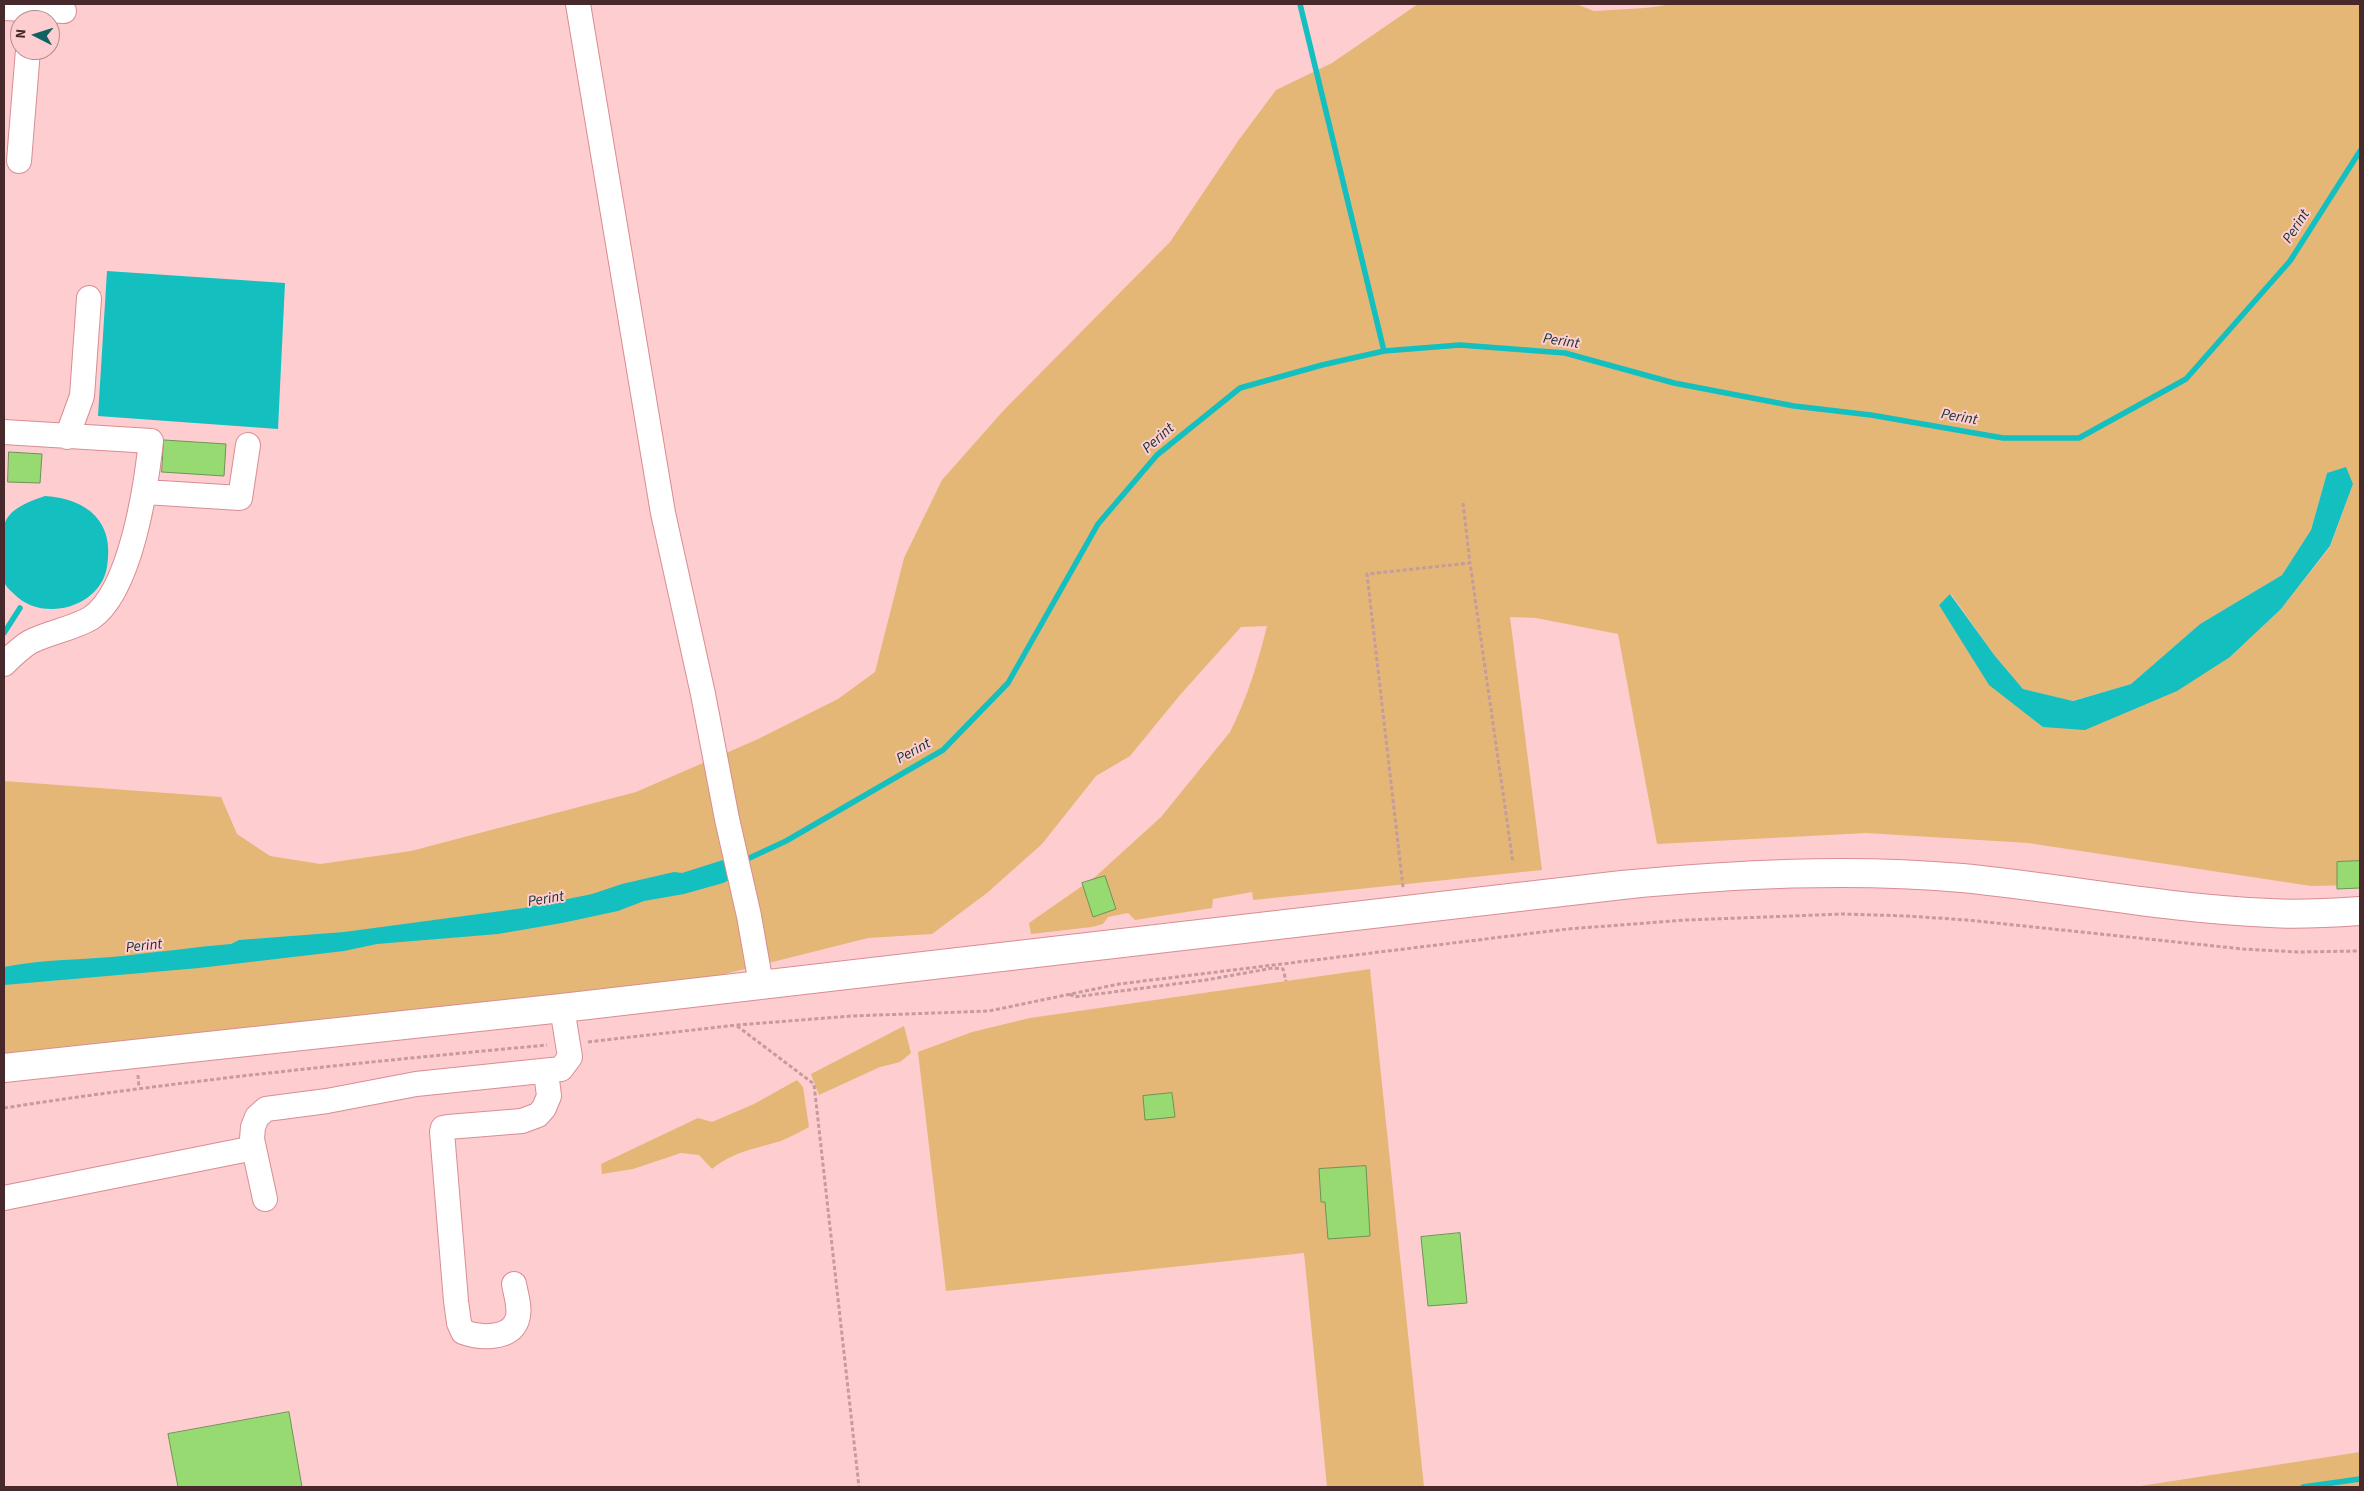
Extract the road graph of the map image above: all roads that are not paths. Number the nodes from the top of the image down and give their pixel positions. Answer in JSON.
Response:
{"nodes":[{"id":1,"x":578,"y":4,"type":"edge"},
{"id":2,"x":60,"y":11,"type":"edge"},
{"id":3,"x":64,"y":11,"type":"dead end"},
{"id":4,"x":27,"y":60,"type":"edge"},
{"id":5,"x":19,"y":161,"type":"dead end"},
{"id":6,"x":89,"y":298,"type":"dead end"},
{"id":7,"x":4,"y":432,"type":"edge"},
{"id":8,"x":67,"y":437,"type":"junction"},
{"id":9,"x":248,"y":445,"type":"dead end"},
{"id":10,"x":145,"y":492,"type":"junction"},
{"id":11,"x":4,"y":664,"type":"edge"},
{"id":12,"x":2360,"y":911,"type":"edge"},
{"id":13,"x":761,"y":984,"type":"junction"},
{"id":14,"x":562,"y":1008,"type":"junction"},
{"id":15,"x":4,"y":1068,"type":"edge"},
{"id":16,"x":546,"y":1072,"type":"junction"},
{"id":17,"x":254,"y":1148,"type":"junction"},
{"id":18,"x":4,"y":1198,"type":"edge"},
{"id":19,"x":265,"y":1199,"type":"dead end"},
{"id":20,"x":514,"y":1284,"type":"dead end"}],
"edges":[{"from":1,"to":13,"type":"street"},
{"from":2,"to":3,"type":"street"},
{"from":4,"to":5,"type":"street"},
{"from":6,"to":8,"type":"street"},
{"from":7,"to":8,"type":"street"},
{"from":8,"to":10,"type":"street"},
{"from":9,"to":10,"type":"street"},
{"from":10,"to":11,"type":"street"},
{"from":12,"to":13,"type":"main road"},
{"from":13,"to":14,"type":"main road"},
{"from":14,"to":15,"type":"main road"},
{"from":14,"to":16,"type":"street"},
{"from":16,"to":17,"type":"street"},
{"from":16,"to":20,"type":"street"},
{"from":17,"to":18,"type":"street"},
{"from":17,"to":19,"type":"street"}]}
